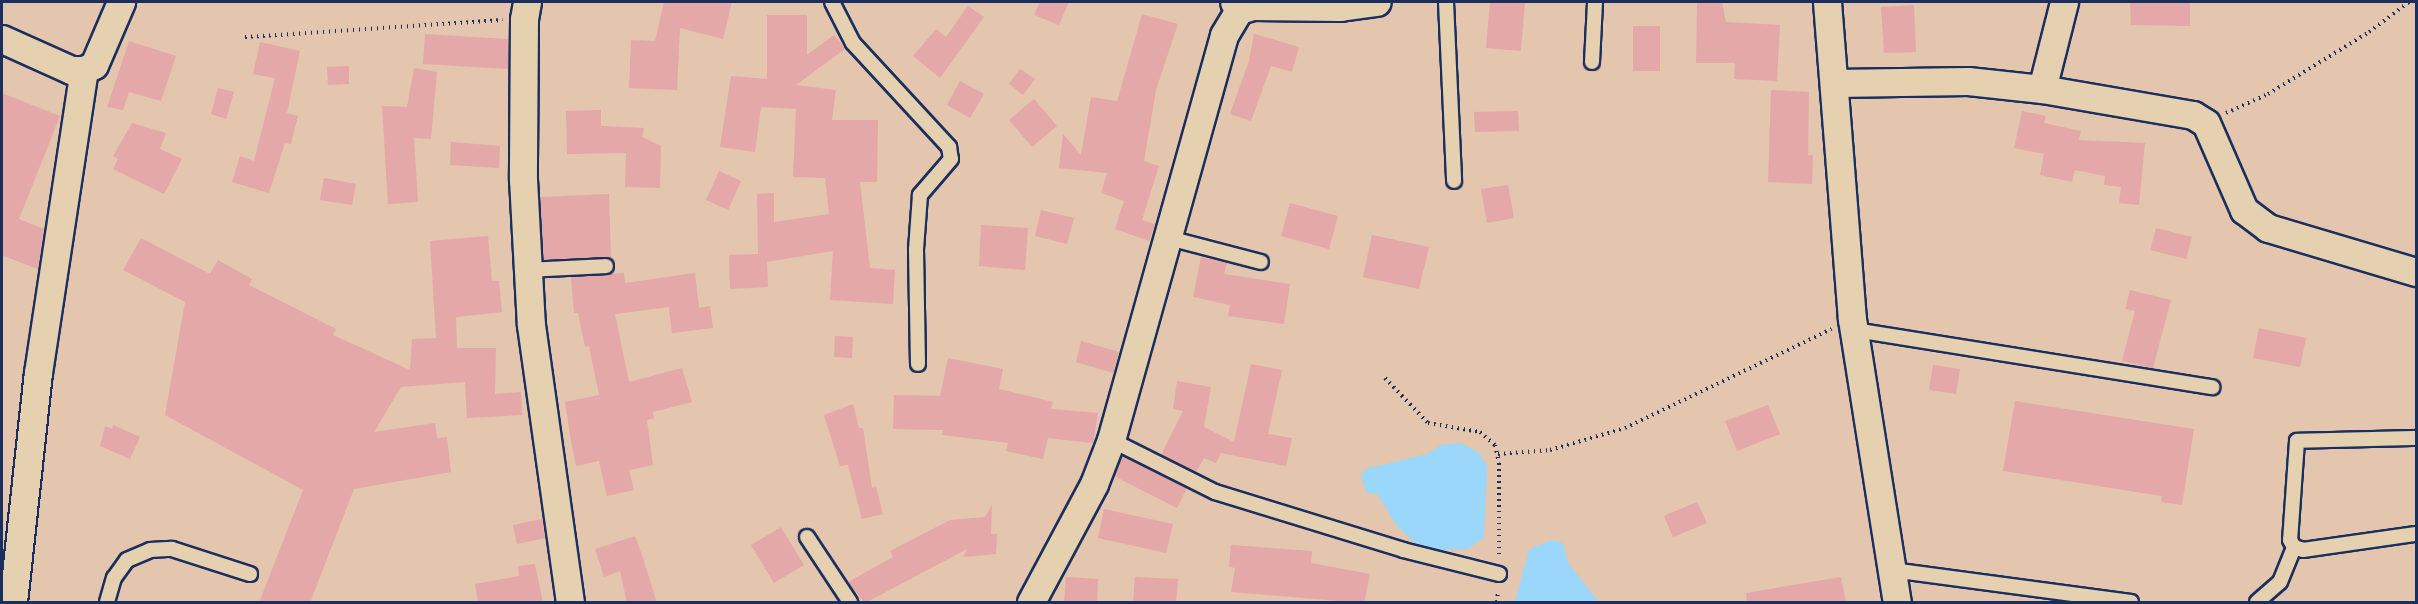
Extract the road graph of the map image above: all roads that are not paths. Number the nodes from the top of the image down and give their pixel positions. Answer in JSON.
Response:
{"nodes":[{"id":1,"x":122,"y":2,"type":"edge"},
{"id":2,"x":832,"y":2,"type":"edge"},
{"id":3,"x":1377,"y":2,"type":"edge"},
{"id":4,"x":1446,"y":2,"type":"edge"},
{"id":5,"x":1595,"y":2,"type":"edge"},
{"id":6,"x":1827,"y":2,"type":"edge"},
{"id":7,"x":2064,"y":2,"type":"edge"},
{"id":8,"x":1237,"y":6,"type":"edge"},
{"id":9,"x":525,"y":10,"type":"edge"},
{"id":10,"x":2,"y":39,"type":"edge"},
{"id":11,"x":1592,"y":62,"type":"dead end"},
{"id":12,"x":84,"y":70,"type":"junction"},
{"id":13,"x":1835,"y":83,"type":"junction"},
{"id":14,"x":2042,"y":89,"type":"junction"},
{"id":15,"x":1454,"y":181,"type":"dead end"},
{"id":16,"x":1165,"y":237,"type":"junction"},
{"id":17,"x":1261,"y":262,"type":"dead end"},
{"id":18,"x":606,"y":266,"type":"dead end"},
{"id":19,"x":528,"y":270,"type":"junction"},
{"id":20,"x":2416,"y":272,"type":"edge"},
{"id":21,"x":1853,"y":325,"type":"junction"},
{"id":22,"x":918,"y":364,"type":"dead end"},
{"id":23,"x":2212,"y":387,"type":"dead end"},
{"id":24,"x":2416,"y":438,"type":"edge"},
{"id":25,"x":1111,"y":440,"type":"junction"},
{"id":26,"x":2416,"y":534,"type":"edge"},
{"id":27,"x":807,"y":537,"type":"dead end"},
{"id":28,"x":2294,"y":548,"type":"junction"},
{"id":29,"x":1892,"y":570,"type":"junction"},
{"id":30,"x":250,"y":574,"type":"dead end"},
{"id":31,"x":1499,"y":574,"type":"road end"},
{"id":32,"x":13,"y":603,"type":"edge"},
{"id":33,"x":107,"y":603,"type":"edge"},
{"id":34,"x":570,"y":603,"type":"edge"},
{"id":35,"x":849,"y":603,"type":"edge"},
{"id":36,"x":1031,"y":603,"type":"edge"},
{"id":37,"x":1897,"y":603,"type":"edge"},
{"id":38,"x":2131,"y":603,"type":"edge"},
{"id":39,"x":2257,"y":603,"type":"edge"}],
"edges":[{"from":1,"to":12,"type":"street"},
{"from":2,"to":22,"type":"lane"},
{"from":3,"to":8,"type":"street"},
{"from":4,"to":15,"type":"lane"},
{"from":5,"to":11,"type":"lane"},
{"from":6,"to":13,"type":"street"},
{"from":7,"to":14,"type":"street"},
{"from":8,"to":16,"type":"street"},
{"from":9,"to":19,"type":"street"},
{"from":10,"to":12,"type":"street"},
{"from":12,"to":32,"type":"street"},
{"from":13,"to":14,"type":"street"},
{"from":13,"to":21,"type":"street"},
{"from":14,"to":20,"type":"street"},
{"from":16,"to":17,"type":"lane"},
{"from":16,"to":25,"type":"street"},
{"from":18,"to":19,"type":"lane"},
{"from":19,"to":34,"type":"street"},
{"from":21,"to":23,"type":"lane"},
{"from":21,"to":29,"type":"street"},
{"from":24,"to":28,"type":"lane"},
{"from":25,"to":31,"type":"lane"},
{"from":25,"to":36,"type":"street"},
{"from":26,"to":28,"type":"lane"},
{"from":27,"to":35,"type":"lane"},
{"from":28,"to":39,"type":"lane"},
{"from":29,"to":37,"type":"street"},
{"from":29,"to":38,"type":"lane"},
{"from":30,"to":33,"type":"lane"}]}
